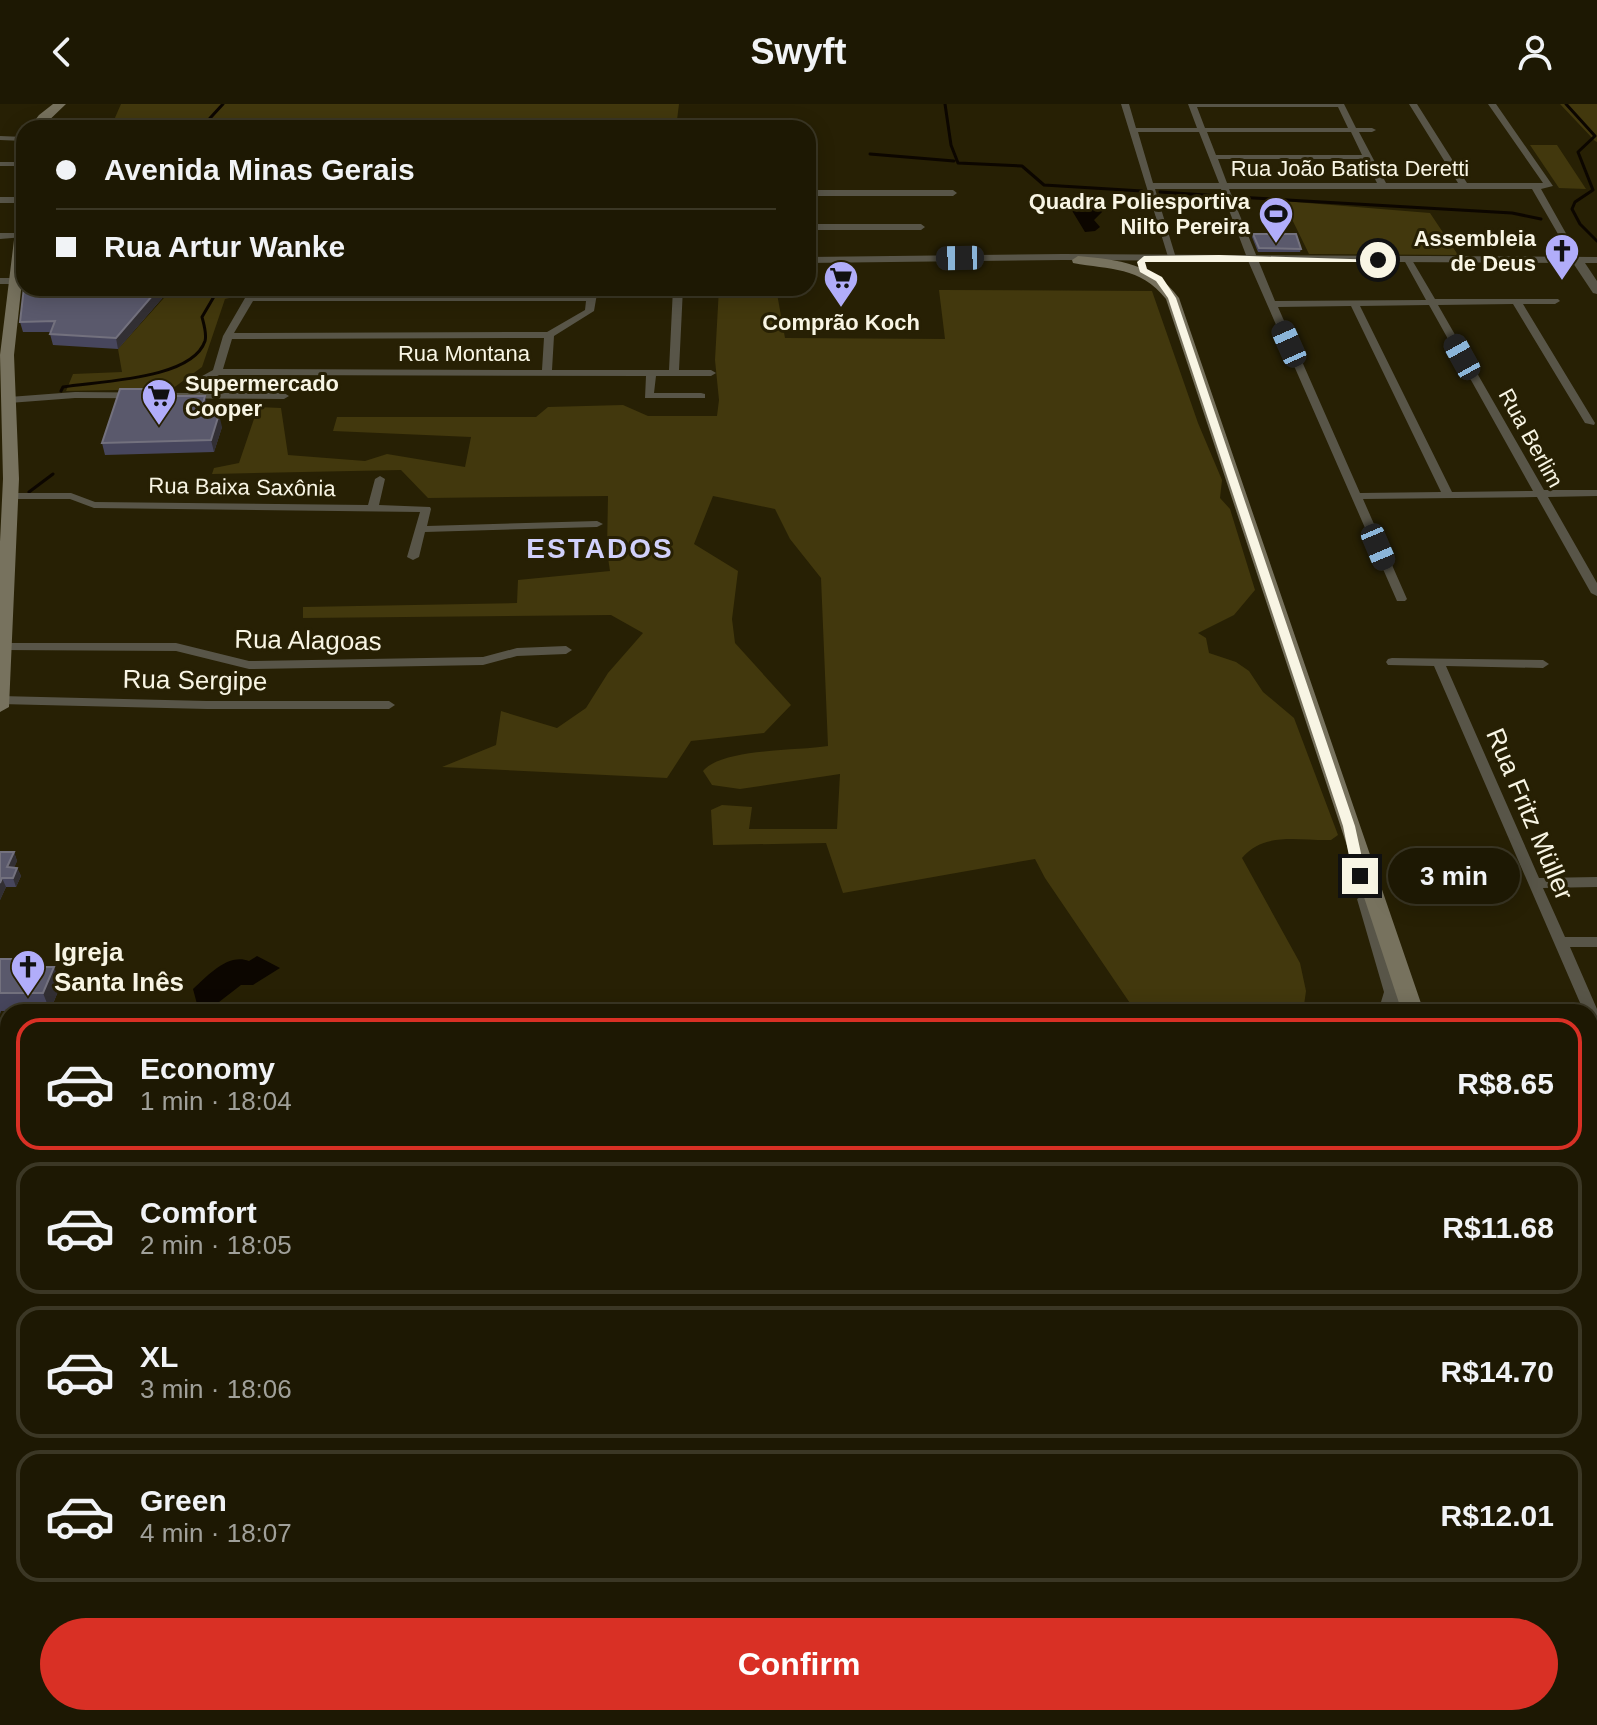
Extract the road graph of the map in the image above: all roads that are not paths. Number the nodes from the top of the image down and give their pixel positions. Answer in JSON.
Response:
{"nodes":[{"id":1,"x":1125,"y":104,"type":"edge"},
{"id":2,"x":1192,"y":104,"type":"edge"},
{"id":3,"x":1340,"y":104,"type":"edge"},
{"id":4,"x":1413,"y":104,"type":"edge"},
{"id":5,"x":1492,"y":104,"type":"edge"},
{"id":6,"x":1133,"y":130,"type":"junction"},
{"id":7,"x":1202,"y":130,"type":"junction"},
{"id":8,"x":1354,"y":130,"type":"junction"},
{"id":9,"x":1372,"y":130,"type":"dead end"},
{"id":10,"x":1212,"y":157,"type":"junction"},
{"id":11,"x":1368,"y":157,"type":"junction"},
{"id":12,"x":1151,"y":186,"type":"junction"},
{"id":13,"x":1224,"y":186,"type":"junction"},
{"id":14,"x":1383,"y":186,"type":"junction"},
{"id":15,"x":1464,"y":186,"type":"junction"},
{"id":16,"x":1535,"y":186,"type":"junction"},
{"id":17,"x":816,"y":193,"type":"edge"},
{"id":18,"x":953,"y":193,"type":"dead end"},
{"id":19,"x":816,"y":227,"type":"edge"},
{"id":20,"x":921,"y":227,"type":"dead end"},
{"id":21,"x":1041,"y":258,"type":"junction"},
{"id":22,"x":1172,"y":258,"type":"junction"},
{"id":23,"x":1249,"y":259,"type":"junction"},
{"id":24,"x":816,"y":260,"type":"edge"},
{"id":25,"x":1078,"y":260,"type":"joint"},
{"id":26,"x":1408,"y":260,"type":"junction"},
{"id":27,"x":1577,"y":260,"type":"junction"},
{"id":28,"x":1597,"y":260,"type":"edge"},
{"id":29,"x":1147,"y":262,"type":"junction"},
{"id":30,"x":7,"y":281,"type":"edge"},
{"id":31,"x":1597,"y":290,"type":"edge"},
{"id":32,"x":387,"y":296,"type":"edge"},
{"id":33,"x":592,"y":296,"type":"edge"},
{"id":34,"x":678,"y":296,"type":"edge"},
{"id":35,"x":1516,"y":301,"type":"junction"},
{"id":36,"x":1555,"y":301,"type":"dead end"},
{"id":37,"x":1431,"y":302,"type":"junction"},
{"id":38,"x":1354,"y":303,"type":"junction"},
{"id":39,"x":1272,"y":304,"type":"junction"},
{"id":40,"x":5,"y":332,"type":"edge"},
{"id":41,"x":549,"y":335,"type":"junction"},
{"id":42,"x":228,"y":336,"type":"junction"},
{"id":43,"x":217,"y":372,"type":"junction"},
{"id":44,"x":547,"y":373,"type":"junction"},
{"id":45,"x":651,"y":373,"type":"junction"},
{"id":46,"x":674,"y":373,"type":"junction"},
{"id":47,"x":711,"y":373,"type":"dead end"},
{"id":48,"x":194,"y":394,"type":"junction"},
{"id":49,"x":284,"y":396,"type":"dead end"},
{"id":50,"x":701,"y":396,"type":"dead end"},
{"id":51,"x":9,"y":400,"type":"junction"},
{"id":52,"x":1590,"y":423,"type":"dead end"},
{"id":53,"x":380,"y":479,"type":"dead end"},
{"id":54,"x":1597,"y":493,"type":"edge"},
{"id":55,"x":1540,"y":494,"type":"junction"},
{"id":56,"x":1448,"y":495,"type":"junction"},
{"id":57,"x":10,"y":496,"type":"junction"},
{"id":58,"x":1356,"y":496,"type":"junction"},
{"id":59,"x":373,"y":508,"type":"junction"},
{"id":60,"x":597,"y":524,"type":"dead end"},
{"id":61,"x":421,"y":529,"type":"junction"},
{"id":62,"x":413,"y":557,"type":"dead end"},
{"id":63,"x":1597,"y":593,"type":"edge"},
{"id":64,"x":1401,"y":599,"type":"dead end"},
{"id":65,"x":3,"y":646,"type":"junction"},
{"id":66,"x":566,"y":650,"type":"dead end"},
{"id":67,"x":1392,"y":662,"type":"dead end"},
{"id":68,"x":1439,"y":664,"type":"junction"},
{"id":69,"x":1543,"y":664,"type":"dead end"},
{"id":70,"x":1,"y":689,"type":"edge"},
{"id":71,"x":389,"y":705,"type":"dead end"},
{"id":72,"x":0,"y":707,"type":"edge"},
{"id":73,"x":1349,"y":826,"type":"junction"},
{"id":74,"x":1597,"y":882,"type":"edge"},
{"id":75,"x":1534,"y":883,"type":"junction"},
{"id":76,"x":1560,"y":942,"type":"junction"},
{"id":77,"x":1597,"y":942,"type":"edge"},
{"id":78,"x":1389,"y":1004,"type":"edge"},
{"id":79,"x":1410,"y":1004,"type":"edge"},
{"id":80,"x":1587,"y":1004,"type":"edge"}],
"edges":[{"from":1,"to":6,"type":"street"},
{"from":2,"to":3,"type":"street"},
{"from":2,"to":7,"type":"street"},
{"from":3,"to":8,"type":"street"},
{"from":4,"to":15,"type":"street"},
{"from":5,"to":16,"type":"street","name":"Rua João Batista Deretti"},
{"from":6,"to":7,"type":"street"},
{"from":6,"to":12,"type":"street"},
{"from":7,"to":8,"type":"street"},
{"from":7,"to":10,"type":"street"},
{"from":8,"to":9,"type":"street"},
{"from":8,"to":11,"type":"street"},
{"from":10,"to":11,"type":"street"},
{"from":10,"to":13,"type":"street"},
{"from":11,"to":14,"type":"street"},
{"from":12,"to":13,"type":"street","name":"Rua João Batista Deretti"},
{"from":12,"to":22,"type":"street"},
{"from":13,"to":14,"type":"street","name":"Rua João Batista Deretti"},
{"from":13,"to":23,"type":"street"},
{"from":14,"to":15,"type":"street","name":"Rua João Batista Deretti"},
{"from":15,"to":16,"type":"street","name":"Rua João Batista Deretti"},
{"from":16,"to":27,"type":"street"},
{"from":17,"to":18,"type":"street"},
{"from":19,"to":20,"type":"street"},
{"from":21,"to":24,"type":"street"},
{"from":21,"to":25,"type":"street"},
{"from":21,"to":29,"type":"street"},
{"from":22,"to":23,"type":"street"},
{"from":22,"to":29,"type":"street"},
{"from":23,"to":26,"type":"street"},
{"from":23,"to":29,"type":"street"},
{"from":23,"to":39,"type":"street"},
{"from":25,"to":29,"type":"main road"},
{"from":26,"to":27,"type":"street"},
{"from":26,"to":37,"type":"street","name":"Rua Berlim"},
{"from":27,"to":28,"type":"street"},
{"from":27,"to":31,"type":"street"},
{"from":29,"to":73,"type":"main road"},
{"from":30,"to":40,"type":"main road"},
{"from":32,"to":42,"type":"street"},
{"from":33,"to":41,"type":"street"},
{"from":34,"to":46,"type":"street"},
{"from":35,"to":36,"type":"street"},
{"from":35,"to":37,"type":"street"},
{"from":35,"to":52,"type":"street"},
{"from":37,"to":38,"type":"street"},
{"from":37,"to":55,"type":"street","name":"Rua Berlim"},
{"from":38,"to":39,"type":"street"},
{"from":38,"to":56,"type":"street"},
{"from":39,"to":58,"type":"street"},
{"from":40,"to":51,"type":"main road"},
{"from":41,"to":42,"type":"street"},
{"from":41,"to":44,"type":"street"},
{"from":42,"to":43,"type":"street"},
{"from":43,"to":44,"type":"street","name":"Rua Montana"},
{"from":43,"to":48,"type":"street"},
{"from":44,"to":45,"type":"street","name":"Rua Montana"},
{"from":45,"to":46,"type":"street","name":"Rua Montana"},
{"from":45,"to":50,"type":"street"},
{"from":46,"to":47,"type":"street","name":"Rua Montana"},
{"from":48,"to":49,"type":"street"},
{"from":48,"to":51,"type":"street"},
{"from":51,"to":57,"type":"main road"},
{"from":53,"to":59,"type":"street"},
{"from":54,"to":55,"type":"street"},
{"from":55,"to":56,"type":"street"},
{"from":55,"to":63,"type":"street","name":"Rua Berlim"},
{"from":56,"to":58,"type":"street"},
{"from":57,"to":59,"type":"street","name":"Rua Baixa Saxônia"},
{"from":57,"to":65,"type":"main road"},
{"from":58,"to":64,"type":"street"},
{"from":59,"to":61,"type":"street","name":"Rua Baixa Saxônia"},
{"from":60,"to":61,"type":"street"},
{"from":61,"to":62,"type":"street"},
{"from":65,"to":66,"type":"street","name":"Rua Alagoas"},
{"from":65,"to":70,"type":"main road"},
{"from":67,"to":68,"type":"street"},
{"from":68,"to":69,"type":"street"},
{"from":68,"to":75,"type":"street","name":"Rua Fritz Müller"},
{"from":70,"to":71,"type":"street","name":"Rua Sergipe"},
{"from":70,"to":72,"type":"main road"},
{"from":73,"to":78,"type":"street"},
{"from":73,"to":79,"type":"main road"},
{"from":74,"to":75,"type":"street"},
{"from":75,"to":76,"type":"street","name":"Rua Fritz Müller"},
{"from":76,"to":77,"type":"street"},
{"from":76,"to":80,"type":"street","name":"Rua Fritz Müller"}]}
